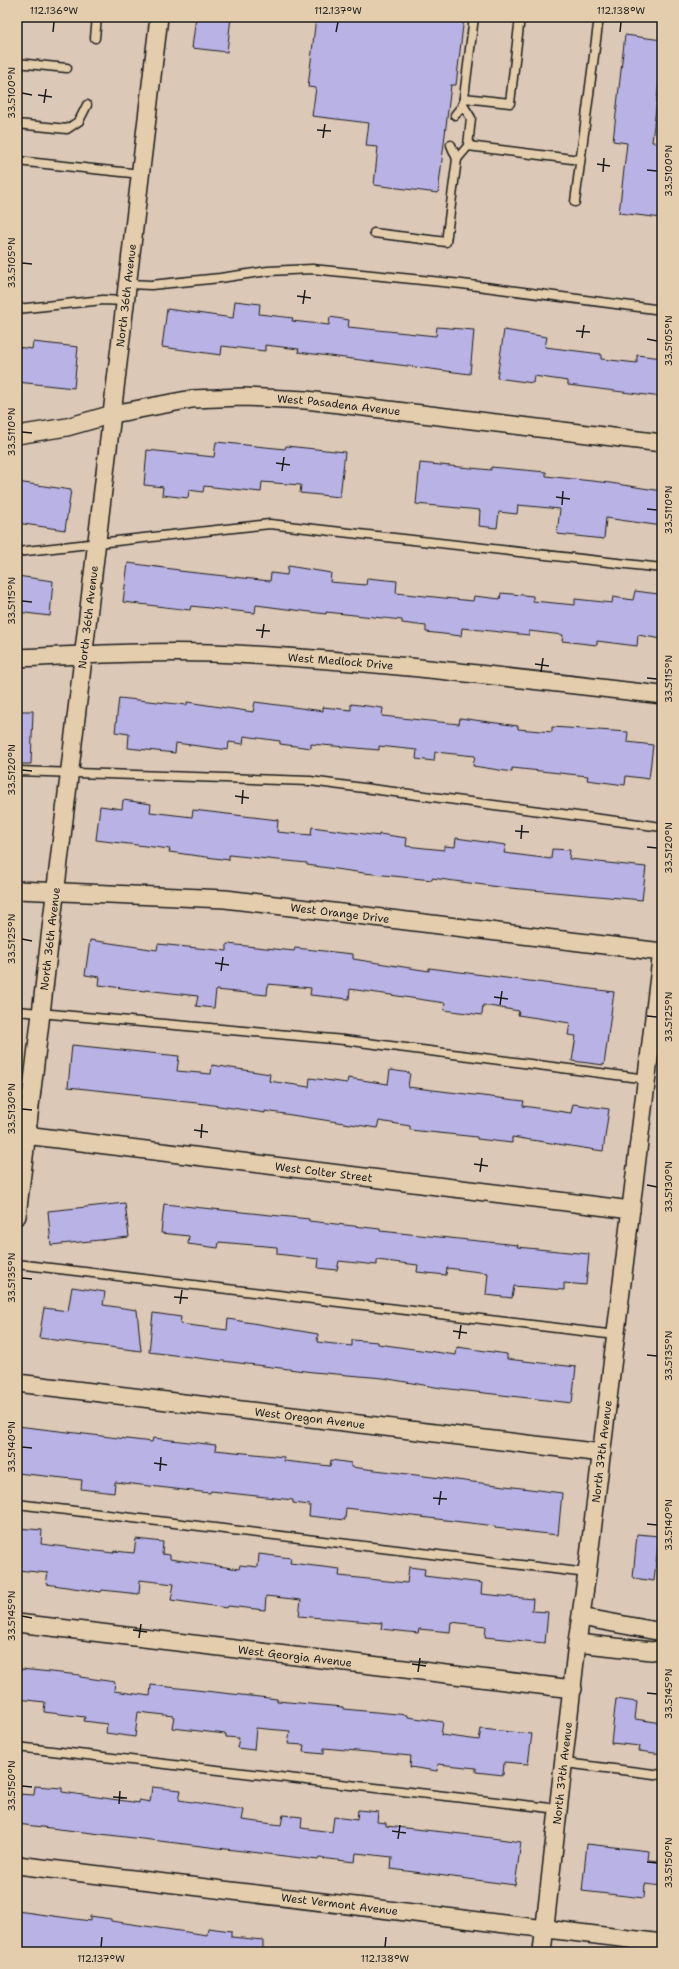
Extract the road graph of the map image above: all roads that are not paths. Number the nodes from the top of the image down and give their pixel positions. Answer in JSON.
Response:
{"nodes":[{"id":1,"x":97,"y":17,"type":"edge"},
{"id":2,"x":160,"y":17,"type":"edge"},
{"id":3,"x":474,"y":17,"type":"edge"},
{"id":4,"x":520,"y":17,"type":"edge"},
{"id":5,"x":599,"y":17,"type":"edge"},
{"id":6,"x":95,"y":38,"type":"dead end"},
{"id":7,"x":17,"y":63,"type":"edge"},
{"id":8,"x":67,"y":68,"type":"dead end"},
{"id":9,"x":464,"y":102,"type":"junction"},
{"id":10,"x":87,"y":105,"type":"dead end"},
{"id":11,"x":455,"y":115,"type":"dead end"},
{"id":12,"x":17,"y":124,"type":"edge"},
{"id":13,"x":451,"y":145,"type":"dead end"},
{"id":14,"x":468,"y":146,"type":"junction"},
{"id":15,"x":456,"y":159,"type":"junction"},
{"id":16,"x":580,"y":160,"type":"junction"},
{"id":17,"x":17,"y":161,"type":"edge"},
{"id":18,"x":141,"y":174,"type":"junction"},
{"id":19,"x":575,"y":202,"type":"dead end"},
{"id":20,"x":374,"y":233,"type":"dead end"},
{"id":21,"x":128,"y":284,"type":"junction"},
{"id":22,"x":125,"y":301,"type":"junction"},
{"id":23,"x":17,"y":309,"type":"edge"},
{"id":24,"x":662,"y":310,"type":"edge"},
{"id":25,"x":113,"y":414,"type":"junction"},
{"id":26,"x":17,"y":435,"type":"edge"},
{"id":27,"x":662,"y":443,"type":"edge"},
{"id":28,"x":97,"y":543,"type":"junction"},
{"id":29,"x":17,"y":552,"type":"edge"},
{"id":30,"x":662,"y":568,"type":"edge"},
{"id":31,"x":84,"y":655,"type":"junction"},
{"id":32,"x":17,"y":658,"type":"edge"},
{"id":33,"x":662,"y":695,"type":"edge"},
{"id":34,"x":17,"y":771,"type":"edge"},
{"id":35,"x":70,"y":773,"type":"junction"},
{"id":36,"x":662,"y":827,"type":"edge"},
{"id":37,"x":17,"y":890,"type":"edge"},
{"id":38,"x":56,"y":893,"type":"junction"},
{"id":39,"x":662,"y":952,"type":"edge"},
{"id":40,"x":17,"y":1011,"type":"edge"},
{"id":41,"x":41,"y":1014,"type":"junction"},
{"id":42,"x":647,"y":1080,"type":"junction"},
{"id":43,"x":22,"y":1134,"type":"edge"},
{"id":44,"x":631,"y":1210,"type":"junction"},
{"id":45,"x":17,"y":1216,"type":"edge"},
{"id":46,"x":17,"y":1264,"type":"edge"},
{"id":47,"x":616,"y":1335,"type":"junction"},
{"id":48,"x":17,"y":1383,"type":"edge"},
{"id":49,"x":602,"y":1453,"type":"junction"},
{"id":50,"x":17,"y":1504,"type":"edge"},
{"id":51,"x":587,"y":1573,"type":"junction"},
{"id":52,"x":581,"y":1617,"type":"junction"},
{"id":53,"x":17,"y":1623,"type":"edge"},
{"id":54,"x":662,"y":1632,"type":"edge"},
{"id":55,"x":577,"y":1643,"type":"junction"},
{"id":56,"x":662,"y":1649,"type":"edge"},
{"id":57,"x":573,"y":1689,"type":"junction"},
{"id":58,"x":17,"y":1746,"type":"edge"},
{"id":59,"x":565,"y":1763,"type":"junction"},
{"id":60,"x":662,"y":1775,"type":"edge"},
{"id":61,"x":559,"y":1810,"type":"junction"},
{"id":62,"x":17,"y":1866,"type":"edge"},
{"id":63,"x":544,"y":1929,"type":"junction"},
{"id":64,"x":662,"y":1943,"type":"edge"},
{"id":65,"x":542,"y":1952,"type":"edge"}],
"edges":[{"from":1,"to":6,"type":"lane"},
{"from":2,"to":18,"type":"street","name":"North 36th Avenue"},
{"from":3,"to":9,"type":"lane"},
{"from":4,"to":9,"type":"lane"},
{"from":5,"to":16,"type":"lane"},
{"from":7,"to":8,"type":"lane"},
{"from":9,"to":11,"type":"lane"},
{"from":9,"to":14,"type":"lane"},
{"from":10,"to":12,"type":"lane"},
{"from":13,"to":15,"type":"lane"},
{"from":14,"to":15,"type":"lane"},
{"from":14,"to":16,"type":"lane"},
{"from":15,"to":20,"type":"lane"},
{"from":16,"to":19,"type":"lane"},
{"from":17,"to":18,"type":"lane"},
{"from":18,"to":21,"type":"street","name":"North 36th Avenue"},
{"from":21,"to":22,"type":"street","name":"North 36th Avenue"},
{"from":21,"to":24,"type":"lane"},
{"from":22,"to":23,"type":"lane"},
{"from":22,"to":25,"type":"street","name":"North 36th Avenue"},
{"from":25,"to":26,"type":"street","name":"West Pasadena Avenue"},
{"from":25,"to":27,"type":"street","name":"West Pasadena Avenue"},
{"from":25,"to":28,"type":"street","name":"North 36th Avenue"},
{"from":28,"to":29,"type":"lane"},
{"from":28,"to":30,"type":"lane"},
{"from":28,"to":31,"type":"street","name":"North 36th Avenue"},
{"from":31,"to":32,"type":"street","name":"West Medlock Drive"},
{"from":31,"to":33,"type":"street","name":"West Medlock Drive"},
{"from":31,"to":35,"type":"street","name":"North 36th Avenue"},
{"from":34,"to":35,"type":"lane"},
{"from":35,"to":36,"type":"lane"},
{"from":35,"to":38,"type":"street","name":"North 36th Avenue"},
{"from":37,"to":38,"type":"street","name":"West Orange Drive"},
{"from":38,"to":39,"type":"street","name":"West Orange Drive"},
{"from":38,"to":41,"type":"street","name":"North 36th Avenue"},
{"from":39,"to":42,"type":"street","name":"North 37th Avenue"},
{"from":40,"to":41,"type":"lane"},
{"from":41,"to":42,"type":"lane"},
{"from":41,"to":43,"type":"street","name":"North 36th Avenue"},
{"from":42,"to":44,"type":"street","name":"North 37th Avenue"},
{"from":43,"to":44,"type":"street","name":"West Colter Street"},
{"from":43,"to":45,"type":"street","name":"North 36th Avenue"},
{"from":44,"to":47,"type":"street","name":"North 37th Avenue"},
{"from":46,"to":47,"type":"lane"},
{"from":47,"to":49,"type":"street","name":"North 37th Avenue"},
{"from":48,"to":49,"type":"street","name":"West Oregon Avenue"},
{"from":49,"to":51,"type":"street","name":"North 37th Avenue"},
{"from":50,"to":51,"type":"lane"},
{"from":51,"to":52,"type":"street","name":"North 37th Avenue"},
{"from":52,"to":54,"type":"street"},
{"from":52,"to":55,"type":"street","name":"North 37th Avenue"},
{"from":53,"to":57,"type":"street","name":"West Georgia Avenue"},
{"from":55,"to":56,"type":"street"},
{"from":55,"to":57,"type":"street","name":"North 37th Avenue"},
{"from":57,"to":59,"type":"street","name":"North 37th Avenue"},
{"from":58,"to":61,"type":"lane"},
{"from":59,"to":60,"type":"lane"},
{"from":59,"to":61,"type":"street","name":"North 37th Avenue"},
{"from":61,"to":63,"type":"street","name":"North 37th Avenue"},
{"from":62,"to":63,"type":"street","name":"West Vermont Avenue"},
{"from":63,"to":64,"type":"street","name":"West Vermont Avenue"},
{"from":63,"to":65,"type":"street","name":"North 37th Avenue"}]}
